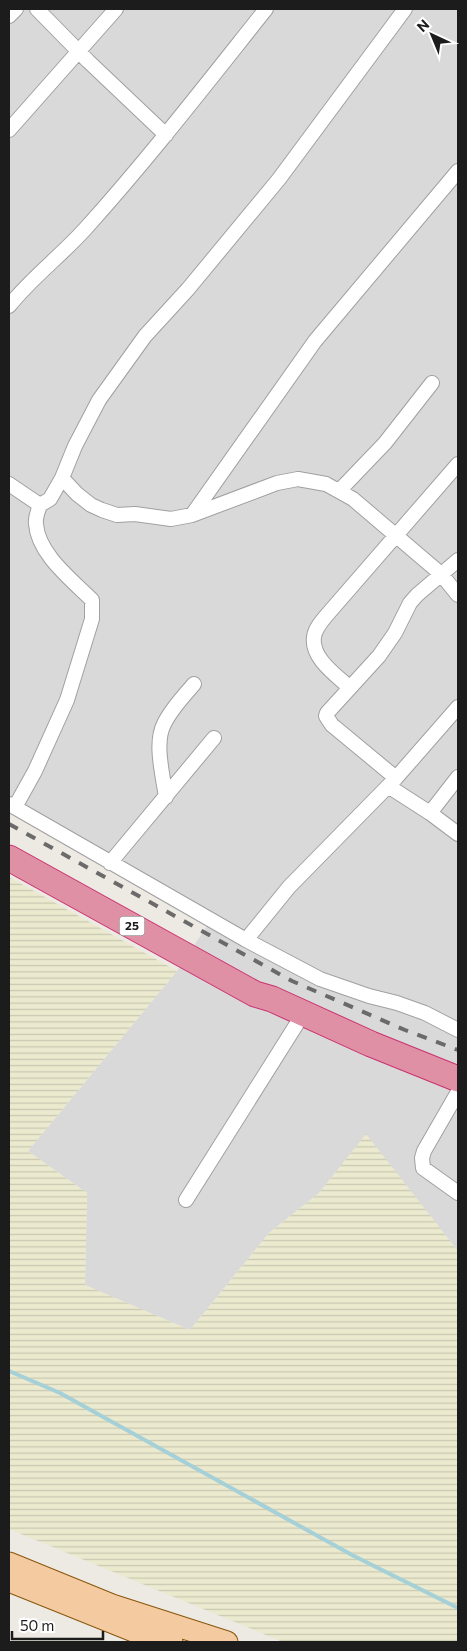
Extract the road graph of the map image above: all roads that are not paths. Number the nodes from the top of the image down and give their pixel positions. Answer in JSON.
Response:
{"nodes":[{"id":1,"x":16,"y":9,"type":"edge"},
{"id":2,"x":38,"y":9,"type":"edge"},
{"id":3,"x":116,"y":9,"type":"edge"},
{"id":4,"x":266,"y":9,"type":"edge"},
{"id":5,"x":405,"y":9,"type":"edge"},
{"id":6,"x":9,"y":16,"type":"edge"},
{"id":7,"x":78,"y":51,"type":"junction"},
{"id":8,"x":9,"y":130,"type":"edge"},
{"id":9,"x":166,"y":135,"type":"junction"},
{"id":10,"x":458,"y":171,"type":"edge"},
{"id":11,"x":9,"y":306,"type":"edge"},
{"id":12,"x":432,"y":383,"type":"dead end"},
{"id":13,"x":458,"y":464,"type":"edge"},
{"id":14,"x":62,"y":478,"type":"junction"},
{"id":15,"x":9,"y":484,"type":"edge"},
{"id":16,"x":339,"y":491,"type":"junction"},
{"id":17,"x":40,"y":505,"type":"junction"},
{"id":18,"x":192,"y":515,"type":"junction"},
{"id":19,"x":396,"y":535,"type":"junction"},
{"id":20,"x":458,"y":560,"type":"edge"},
{"id":21,"x":441,"y":574,"type":"junction"},
{"id":22,"x":458,"y":595,"type":"edge"},
{"id":23,"x":194,"y":684,"type":"dead end"},
{"id":24,"x":349,"y":687,"type":"junction"},
{"id":25,"x":458,"y":707,"type":"edge"},
{"id":26,"x":214,"y":738,"type":"dead end"},
{"id":27,"x":458,"y":777,"type":"edge"},
{"id":28,"x":392,"y":782,"type":"junction"},
{"id":29,"x":166,"y":797,"type":"junction"},
{"id":30,"x":12,"y":806,"type":"edge"},
{"id":31,"x":430,"y":813,"type":"junction"},
{"id":32,"x":458,"y":834,"type":"edge"},
{"id":33,"x":9,"y":858,"type":"edge"},
{"id":34,"x":110,"y":863,"type":"junction"},
{"id":35,"x":246,"y":940,"type":"junction"},
{"id":36,"x":255,"y":994,"type":"junction"},
{"id":37,"x":298,"y":1022,"type":"junction"},
{"id":38,"x":458,"y":1030,"type":"edge"},
{"id":39,"x":458,"y":1079,"type":"edge"},
{"id":40,"x":458,"y":1091,"type":"edge"},
{"id":41,"x":458,"y":1193,"type":"edge"},
{"id":42,"x":186,"y":1200,"type":"dead end"},
{"id":43,"x":9,"y":1563,"type":"edge"},
{"id":44,"x":9,"y":1581,"type":"edge"},
{"id":45,"x":172,"y":1642,"type":"edge"},
{"id":46,"x":227,"y":1642,"type":"edge"}],
"edges":[{"from":1,"to":6,"type":"street"},
{"from":2,"to":7,"type":"street"},
{"from":3,"to":7,"type":"street"},
{"from":4,"to":9,"type":"street"},
{"from":5,"to":14,"type":"street"},
{"from":7,"to":8,"type":"street"},
{"from":7,"to":9,"type":"street"},
{"from":9,"to":11,"type":"street"},
{"from":10,"to":18,"type":"street"},
{"from":12,"to":16,"type":"street"},
{"from":13,"to":19,"type":"street"},
{"from":14,"to":17,"type":"street"},
{"from":14,"to":18,"type":"street"},
{"from":15,"to":17,"type":"street"},
{"from":16,"to":18,"type":"street"},
{"from":16,"to":19,"type":"street"},
{"from":17,"to":30,"type":"street"},
{"from":19,"to":21,"type":"street"},
{"from":19,"to":24,"type":"street"},
{"from":20,"to":21,"type":"street"},
{"from":21,"to":22,"type":"street"},
{"from":21,"to":24,"type":"street"},
{"from":23,"to":29,"type":"street"},
{"from":24,"to":28,"type":"street"},
{"from":25,"to":28,"type":"street"},
{"from":26,"to":29,"type":"street"},
{"from":27,"to":31,"type":"street"},
{"from":28,"to":31,"type":"street"},
{"from":28,"to":35,"type":"street"},
{"from":29,"to":34,"type":"street"},
{"from":30,"to":34,"type":"street"},
{"from":31,"to":32,"type":"street"},
{"from":33,"to":36,"type":"highway","number":"25"},
{"from":34,"to":35,"type":"street"},
{"from":35,"to":38,"type":"street"},
{"from":36,"to":37,"type":"highway","number":"25"},
{"from":36,"to":39,"type":"highway","number":"25"},
{"from":37,"to":40,"type":"highway","number":"25"},
{"from":37,"to":42,"type":"street"},
{"from":40,"to":41,"type":"street"},
{"from":43,"to":46,"type":"main road"},
{"from":44,"to":45,"type":"main road"}]}
